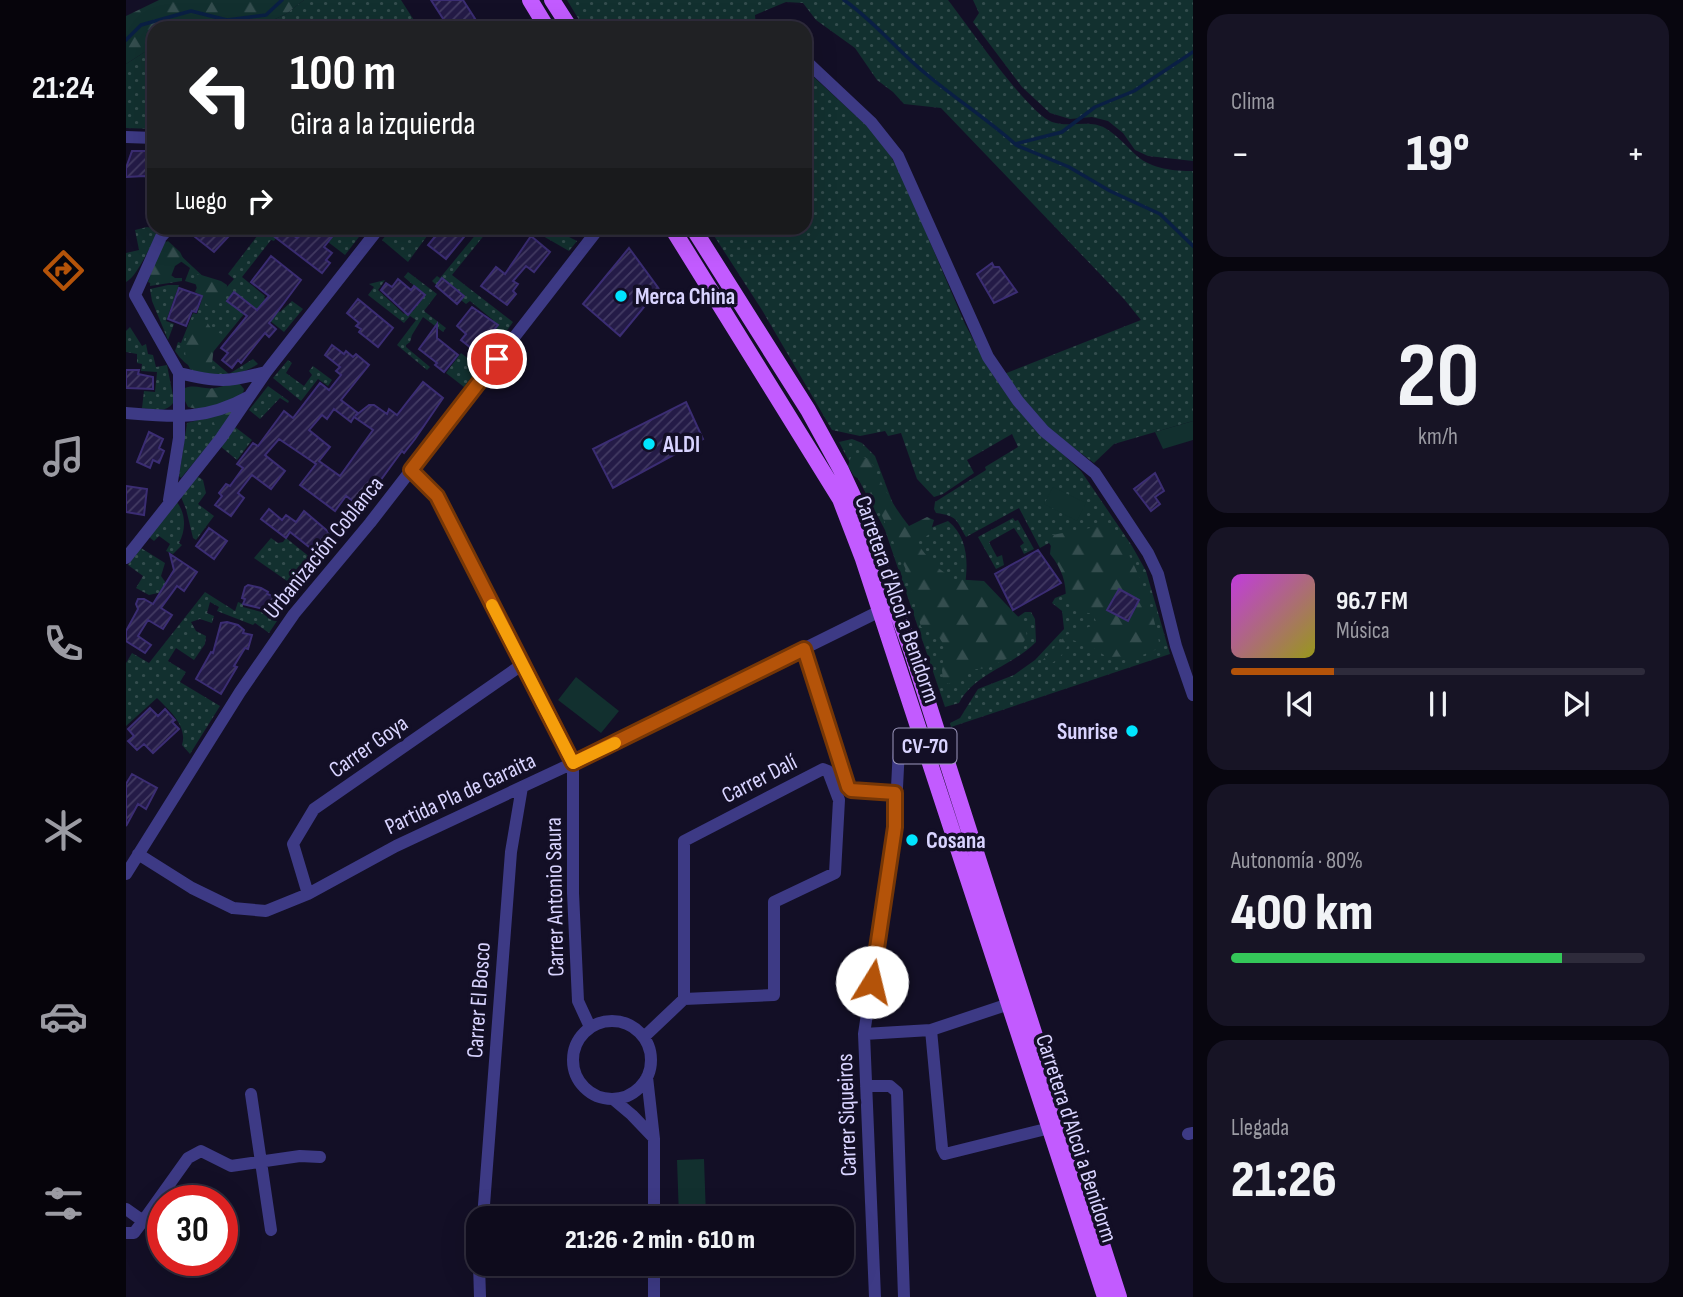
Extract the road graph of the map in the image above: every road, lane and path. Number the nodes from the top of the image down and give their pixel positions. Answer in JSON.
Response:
{"nodes":[{"id":1,"x":530,"y":0,"type":"edge"},
{"id":2,"x":552,"y":0,"type":"edge"},
{"id":3,"x":541,"y":21,"type":"edge"},
{"id":4,"x":566,"y":21,"type":"edge"},
{"id":5,"x":812,"y":67,"type":"edge"},
{"id":6,"x":126,"y":137,"type":"edge"},
{"id":7,"x":147,"y":138,"type":"edge"},
{"id":8,"x":163,"y":235,"type":"edge"},
{"id":9,"x":374,"y":235,"type":"edge"},
{"id":10,"x":594,"y":235,"type":"edge"},
{"id":11,"x":675,"y":235,"type":"edge"},
{"id":12,"x":696,"y":235,"type":"edge"},
{"id":13,"x":131,"y":293,"type":"edge"},
{"id":14,"x":267,"y":372,"type":"junction"},
{"id":15,"x":179,"y":373,"type":"junction"},
{"id":16,"x":251,"y":395,"type":"junction"},
{"id":17,"x":126,"y":412,"type":"edge"},
{"id":18,"x":178,"y":416,"type":"junction"},
{"id":19,"x":411,"y":470,"type":"junction"},
{"id":20,"x":168,"y":503,"type":"junction"},
{"id":21,"x":126,"y":558,"type":"edge"},
{"id":22,"x":880,"y":611,"type":"junction"},
{"id":23,"x":804,"y":649,"type":"junction"},
{"id":24,"x":523,"y":664,"type":"junction"},
{"id":25,"x":1193,"y":695,"type":"edge"},
{"id":26,"x":923,"y":740,"type":"junction"},
{"id":27,"x":573,"y":763,"type":"junction"},
{"id":28,"x":522,"y":787,"type":"junction"},
{"id":29,"x":895,"y":793,"type":"junction"},
{"id":30,"x":138,"y":854,"type":"junction"},
{"id":31,"x":126,"y":874,"type":"edge"},
{"id":32,"x":308,"y":894,"type":"junction"},
{"id":33,"x":684,"y":999,"type":"junction"},
{"id":34,"x":1009,"y":1004,"type":"junction"},
{"id":35,"x":590,"y":1027,"type":"junction"},
{"id":36,"x":931,"y":1030,"type":"junction"},
{"id":37,"x":864,"y":1034,"type":"junction"},
{"id":38,"x":644,"y":1037,"type":"junction"},
{"id":39,"x":647,"y":1077,"type":"junction"},
{"id":40,"x":866,"y":1086,"type":"junction"},
{"id":41,"x":251,"y":1094,"type":"dead end"},
{"id":42,"x":613,"y":1099,"type":"junction"},
{"id":43,"x":1050,"y":1128,"type":"junction"},
{"id":44,"x":654,"y":1139,"type":"junction"},
{"id":45,"x":320,"y":1157,"type":"dead end"},
{"id":46,"x":260,"y":1162,"type":"junction"},
{"id":47,"x":484,"y":1206,"type":"edge"},
{"id":48,"x":654,"y":1206,"type":"edge"},
{"id":49,"x":126,"y":1209,"type":"edge"},
{"id":50,"x":143,"y":1221,"type":"junction"},
{"id":51,"x":271,"y":1230,"type":"dead end"},
{"id":52,"x":126,"y":1233,"type":"edge"},
{"id":53,"x":479,"y":1276,"type":"edge"},
{"id":54,"x":654,"y":1276,"type":"edge"},
{"id":55,"x":480,"y":1297,"type":"edge"},
{"id":56,"x":654,"y":1297,"type":"edge"},
{"id":57,"x":875,"y":1297,"type":"edge"},
{"id":58,"x":904,"y":1297,"type":"edge"},
{"id":59,"x":1105,"y":1297,"type":"edge"},
{"id":60,"x":1119,"y":1297,"type":"edge"}],
"edges":[{"from":1,"to":3,"type":"main road"},
{"from":2,"to":4,"type":"main road"},
{"from":5,"to":25,"type":"street"},
{"from":6,"to":7,"type":"street"},
{"from":8,"to":13,"type":"street"},
{"from":9,"to":14,"type":"street"},
{"from":10,"to":19,"type":"street","name":"Urbanización Coblanca"},
{"from":11,"to":22,"type":"main road","name":"Carretera d'Alcoi a Benidorm","number":"CV-70"},
{"from":12,"to":60,"type":"main road","name":"Carretera d'Alcoi a Benidorm","number":"CV-70"},
{"from":13,"to":15,"type":"street"},
{"from":14,"to":15,"type":"street"},
{"from":14,"to":16,"type":"street"},
{"from":15,"to":18,"type":"street"},
{"from":16,"to":18,"type":"street"},
{"from":16,"to":20,"type":"street"},
{"from":17,"to":18,"type":"street"},
{"from":18,"to":20,"type":"street"},
{"from":19,"to":24,"type":"street","name":"Partida Pla de Garaita"},
{"from":19,"to":30,"type":"street","name":"Urbanización Coblanca"},
{"from":20,"to":21,"type":"street"},
{"from":22,"to":23,"type":"street"},
{"from":22,"to":26,"type":"main road","name":"Carretera d'Alcoi a Benidorm","number":"CV-70"},
{"from":23,"to":27,"type":"street"},
{"from":23,"to":29,"type":"street"},
{"from":24,"to":27,"type":"street","name":"Partida Pla de Garaita"},
{"from":24,"to":32,"type":"street","name":"Carrer Goya"},
{"from":26,"to":29,"type":"street","name":"Carrer Siqueiros"},
{"from":26,"to":34,"type":"main road","name":"Carretera d'Alcoi a Benidorm","number":"CV-70"},
{"from":27,"to":28,"type":"street","name":"Partida Pla de Garaita"},
{"from":27,"to":35,"type":"street","name":"Carrer Antonio Saura"},
{"from":28,"to":32,"type":"street","name":"Partida Pla de Garaita"},
{"from":28,"to":47,"type":"street","name":"Carrer El Bosco"},
{"from":29,"to":37,"type":"street","name":"Carrer Siqueiros"},
{"from":30,"to":31,"type":"street","name":"Urbanización Coblanca"},
{"from":30,"to":32,"type":"street","name":"Partida Pla de Garaita"},
{"from":33,"to":33,"type":"street","name":"Carrer Dalí"},
{"from":33,"to":38,"type":"street"},
{"from":34,"to":36,"type":"street"},
{"from":34,"to":43,"type":"main road","name":"Carretera d'Alcoi a Benidorm","number":"CV-70"},
{"from":35,"to":38,"type":"street"},
{"from":35,"to":42,"type":"street"},
{"from":36,"to":37,"type":"street"},
{"from":36,"to":43,"type":"street"},
{"from":37,"to":40,"type":"street","name":"Carrer Siqueiros"},
{"from":38,"to":39,"type":"street"},
{"from":39,"to":42,"type":"street"},
{"from":39,"to":44,"type":"street"},
{"from":40,"to":57,"type":"street","name":"Carrer Siqueiros"},
{"from":40,"to":58,"type":"street"},
{"from":41,"to":46,"type":"street"},
{"from":42,"to":44,"type":"street"},
{"from":43,"to":59,"type":"main road","name":"Carretera d'Alcoi a Benidorm","number":"CV-70"},
{"from":44,"to":48,"type":"street"},
{"from":45,"to":46,"type":"street"},
{"from":46,"to":50,"type":"street"},
{"from":46,"to":51,"type":"street"},
{"from":49,"to":50,"type":"street"},
{"from":50,"to":52,"type":"street"},
{"from":53,"to":55,"type":"street"},
{"from":54,"to":56,"type":"street"}]}
